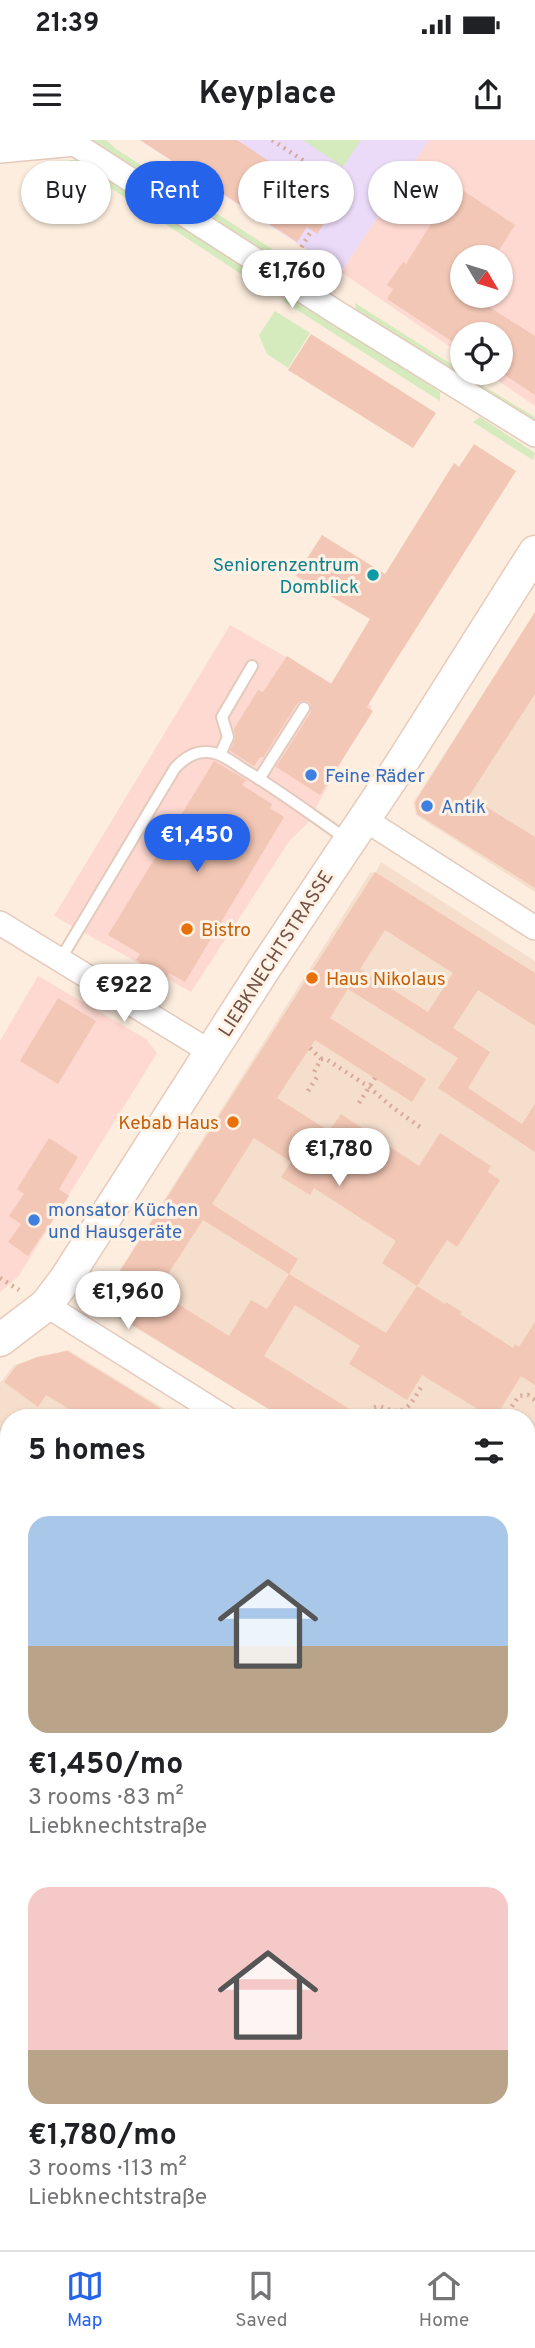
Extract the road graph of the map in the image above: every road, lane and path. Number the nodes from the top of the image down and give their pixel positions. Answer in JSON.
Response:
{"nodes":[{"id":1,"x":272,"y":140,"type":"edge"},
{"id":2,"x":74,"y":142,"type":"edge"},
{"id":3,"x":0,"y":151,"type":"edge"},
{"id":4,"x":304,"y":161,"type":"edge"},
{"id":5,"x":312,"y":230,"type":"dead end"},
{"id":6,"x":293,"y":259,"type":"dead end"},
{"id":7,"x":535,"y":435,"type":"edge"},
{"id":8,"x":535,"y":552,"type":"edge"},
{"id":9,"x":252,"y":666,"type":"dead end"},
{"id":10,"x":304,"y":708,"type":"dead end"},
{"id":11,"x":220,"y":755,"type":"junction"},
{"id":12,"x":260,"y":779,"type":"junction"},
{"id":13,"x":356,"y":830,"type":"junction"},
{"id":14,"x":0,"y":923,"type":"edge"},
{"id":15,"x":535,"y":928,"type":"edge"},
{"id":16,"x":60,"y":960,"type":"junction"},
{"id":17,"x":310,"y":1048,"type":"dead end"},
{"id":18,"x":212,"y":1053,"type":"junction"},
{"id":19,"x":321,"y":1059,"type":"junction"},
{"id":20,"x":375,"y":1078,"type":"dead end"},
{"id":21,"x":369,"y":1087,"type":"junction"},
{"id":22,"x":308,"y":1091,"type":"dead end"},
{"id":23,"x":359,"y":1103,"type":"dead end"},
{"id":24,"x":423,"y":1129,"type":"dead end"},
{"id":25,"x":0,"y":1278,"type":"edge"},
{"id":26,"x":19,"y":1290,"type":"dead end"},
{"id":27,"x":46,"y":1305,"type":"junction"},
{"id":28,"x":0,"y":1340,"type":"edge"},
{"id":29,"x":422,"y":1386,"type":"dead end"},
{"id":30,"x":535,"y":1400,"type":"edge"},
{"id":31,"x":212,"y":1409,"type":"edge"},
{"id":32,"x":404,"y":1409,"type":"edge"},
{"id":33,"x":510,"y":1409,"type":"edge"}],
"edges":[{"from":1,"to":4,"type":"path"},
{"from":2,"to":3,"type":"street"},
{"from":2,"to":7,"type":"street"},
{"from":5,"to":6,"type":"path"},
{"from":8,"to":13,"type":"main road","name":"LIEBKNECHTSTRASSE"},
{"from":9,"to":11,"type":"lane"},
{"from":10,"to":12,"type":"lane"},
{"from":11,"to":12,"type":"lane"},
{"from":11,"to":16,"type":"lane"},
{"from":12,"to":13,"type":"lane"},
{"from":13,"to":15,"type":"street"},
{"from":13,"to":18,"type":"main road","name":"LIEBKNECHTSTRASSE"},
{"from":14,"to":16,"type":"street"},
{"from":16,"to":18,"type":"street"},
{"from":17,"to":19,"type":"path"},
{"from":18,"to":27,"type":"main road","name":"LIEBKNECHTSTRASSE"},
{"from":19,"to":21,"type":"path"},
{"from":19,"to":22,"type":"path"},
{"from":20,"to":21,"type":"path"},
{"from":21,"to":23,"type":"path"},
{"from":21,"to":24,"type":"path"},
{"from":25,"to":26,"type":"path"},
{"from":27,"to":28,"type":"main road","name":"LIEBKNECHTSTRASSE"},
{"from":27,"to":31,"type":"street"},
{"from":29,"to":32,"type":"path"},
{"from":30,"to":33,"type":"path"}]}
